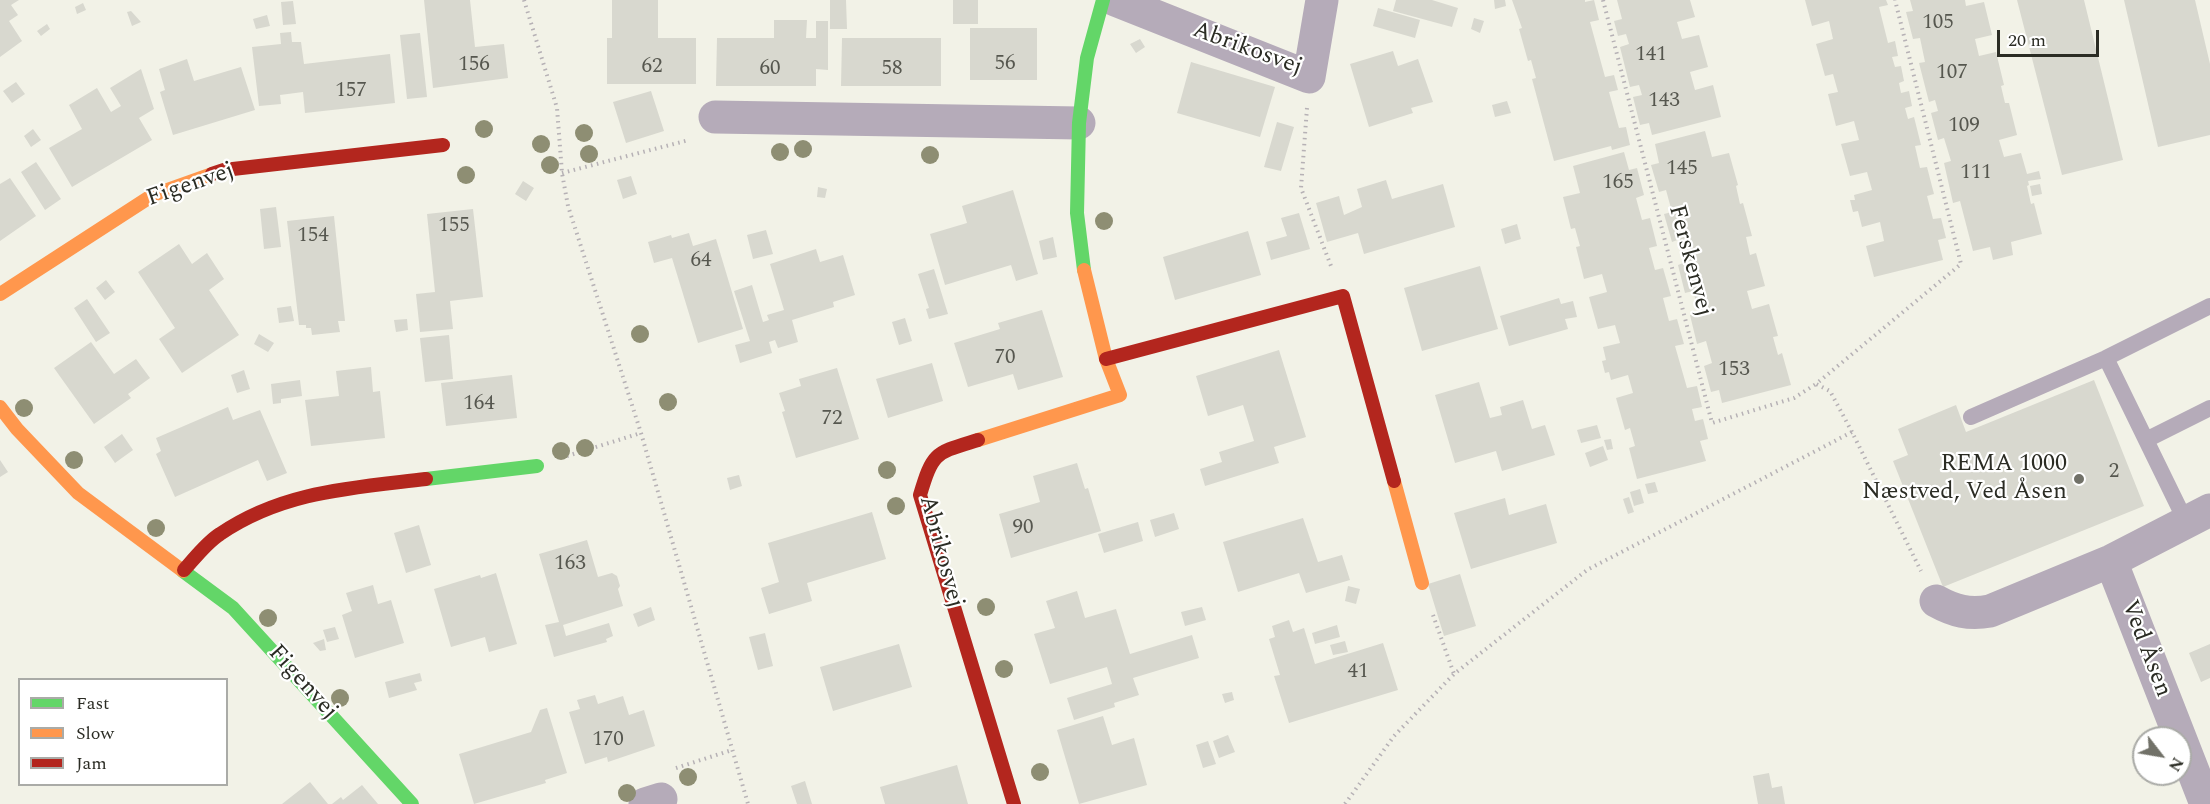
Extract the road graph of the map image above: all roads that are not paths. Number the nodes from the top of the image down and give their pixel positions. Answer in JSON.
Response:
{"nodes":[{"id":1,"x":1103,"y":0,"type":"edge"},
{"id":2,"x":1115,"y":0,"type":"edge"},
{"id":3,"x":1322,"y":0,"type":"edge"},
{"id":4,"x":715,"y":117,"type":"road end"},
{"id":5,"x":1079,"y":123,"type":"junction"},
{"id":6,"x":443,"y":145,"type":"dead end"},
{"id":7,"x":0,"y":294,"type":"edge"},
{"id":8,"x":2210,"y":306,"type":"edge"},
{"id":9,"x":2106,"y":358,"type":"junction"},
{"id":10,"x":1106,"y":359,"type":"junction"},
{"id":11,"x":0,"y":407,"type":"edge"},
{"id":12,"x":2210,"y":408,"type":"edge"},
{"id":13,"x":1971,"y":417,"type":"dead end"},
{"id":14,"x":2146,"y":440,"type":"junction"},
{"id":15,"x":537,"y":466,"type":"road end"},
{"id":16,"x":2198,"y":516,"type":"edge"},
{"id":17,"x":2111,"y":561,"type":"junction"},
{"id":18,"x":184,"y":570,"type":"junction"},
{"id":19,"x":1422,"y":583,"type":"dead end"},
{"id":20,"x":1936,"y":601,"type":"road end"},
{"id":21,"x":412,"y":804,"type":"edge"},
{"id":22,"x":1014,"y":804,"type":"edge"},
{"id":23,"x":2206,"y":804,"type":"edge"}],
"edges":[{"from":1,"to":5,"type":"street","name":"Abrikosvej"},
{"from":2,"to":3,"type":"street","name":"Abrikosvej"},
{"from":4,"to":5,"type":"street"},
{"from":5,"to":10,"type":"street","name":"Abrikosvej"},
{"from":6,"to":7,"type":"street","name":"Figenvej"},
{"from":8,"to":9,"type":"lane"},
{"from":9,"to":13,"type":"lane"},
{"from":9,"to":14,"type":"lane"},
{"from":10,"to":19,"type":"street"},
{"from":10,"to":22,"type":"street","name":"Abrikosvej"},
{"from":11,"to":18,"type":"street","name":"Figenvej"},
{"from":12,"to":14,"type":"lane"},
{"from":14,"to":16,"type":"lane"},
{"from":15,"to":18,"type":"street"},
{"from":16,"to":17,"type":"street"},
{"from":17,"to":20,"type":"street"},
{"from":17,"to":23,"type":"street","name":"Ved Åsen"},
{"from":18,"to":21,"type":"street","name":"Figenvej"}]}
